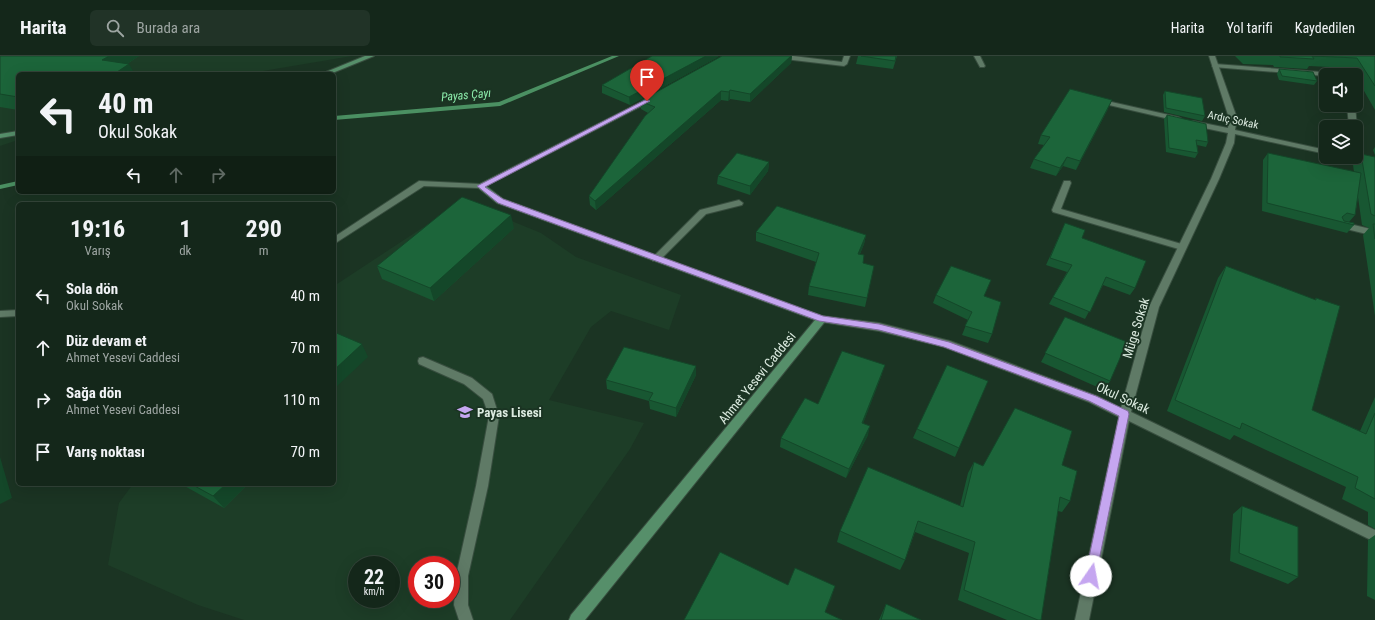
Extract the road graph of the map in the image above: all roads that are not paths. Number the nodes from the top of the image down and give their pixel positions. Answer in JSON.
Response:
{"nodes":[{"id":1,"x":371,"y":56,"type":"edge"},
{"id":2,"x":776,"y":56,"type":"edge"},
{"id":3,"x":847,"y":56,"type":"edge"},
{"id":4,"x":977,"y":56,"type":"edge"},
{"id":5,"x":1213,"y":61,"type":"edge"},
{"id":6,"x":982,"y":66,"type":"dead end"},
{"id":7,"x":329,"y":72,"type":"edge"},
{"id":8,"x":1319,"y":73,"type":"edge"},
{"id":9,"x":661,"y":94,"type":"edge"},
{"id":10,"x":1088,"y":99,"type":"edge"},
{"id":11,"x":1232,"y":131,"type":"junction"},
{"id":12,"x":16,"y":133,"type":"edge"},
{"id":13,"x":0,"y":136,"type":"edge"},
{"id":14,"x":1319,"y":150,"type":"edge"},
{"id":15,"x":1363,"y":161,"type":"edge"},
{"id":16,"x":1375,"y":164,"type":"edge"},
{"id":17,"x":1066,"y":183,"type":"dead end"},
{"id":18,"x":480,"y":186,"type":"junction"},
{"id":19,"x":739,"y":203,"type":"dead end"},
{"id":20,"x":1341,"y":225,"type":"edge"},
{"id":21,"x":1375,"y":233,"type":"edge"},
{"id":22,"x":336,"y":240,"type":"edge"},
{"id":23,"x":1182,"y":247,"type":"junction"},
{"id":24,"x":656,"y":258,"type":"junction"},
{"id":25,"x":16,"y":312,"type":"edge"},
{"id":26,"x":0,"y":314,"type":"edge"},
{"id":27,"x":822,"y":319,"type":"junction"},
{"id":28,"x":423,"y":361,"type":"dead end"},
{"id":29,"x":1124,"y":414,"type":"junction"},
{"id":30,"x":1375,"y":536,"type":"edge"},
{"id":31,"x":466,"y":620,"type":"edge"},
{"id":32,"x":576,"y":620,"type":"edge"},
{"id":33,"x":1082,"y":620,"type":"edge"}],
"edges":[{"from":1,"to":7,"type":"street"},
{"from":2,"to":3,"type":"street"},
{"from":4,"to":6,"type":"street"},
{"from":5,"to":8,"type":"street"},
{"from":5,"to":11,"type":"street","name":"Müge Sokak"},
{"from":9,"to":18,"type":"street"},
{"from":10,"to":11,"type":"street","name":"Ardıç Sokak"},
{"from":11,"to":14,"type":"street","name":"Ardıç Sokak"},
{"from":11,"to":23,"type":"street","name":"Müge Sokak"},
{"from":12,"to":13,"type":"street"},
{"from":15,"to":16,"type":"street"},
{"from":17,"to":23,"type":"street"},
{"from":18,"to":22,"type":"street"},
{"from":18,"to":24,"type":"street"},
{"from":19,"to":24,"type":"street"},
{"from":20,"to":21,"type":"street"},
{"from":23,"to":29,"type":"street","name":"Müge Sokak"},
{"from":24,"to":27,"type":"street"},
{"from":25,"to":26,"type":"street"},
{"from":27,"to":29,"type":"street","name":"Okul Sokak"},
{"from":27,"to":32,"type":"street","name":"Ahmet Yesevi Caddesi"},
{"from":28,"to":31,"type":"street"},
{"from":29,"to":30,"type":"street","name":"Okul Sokak"},
{"from":29,"to":33,"type":"street","name":"Müge Sokak"}]}
